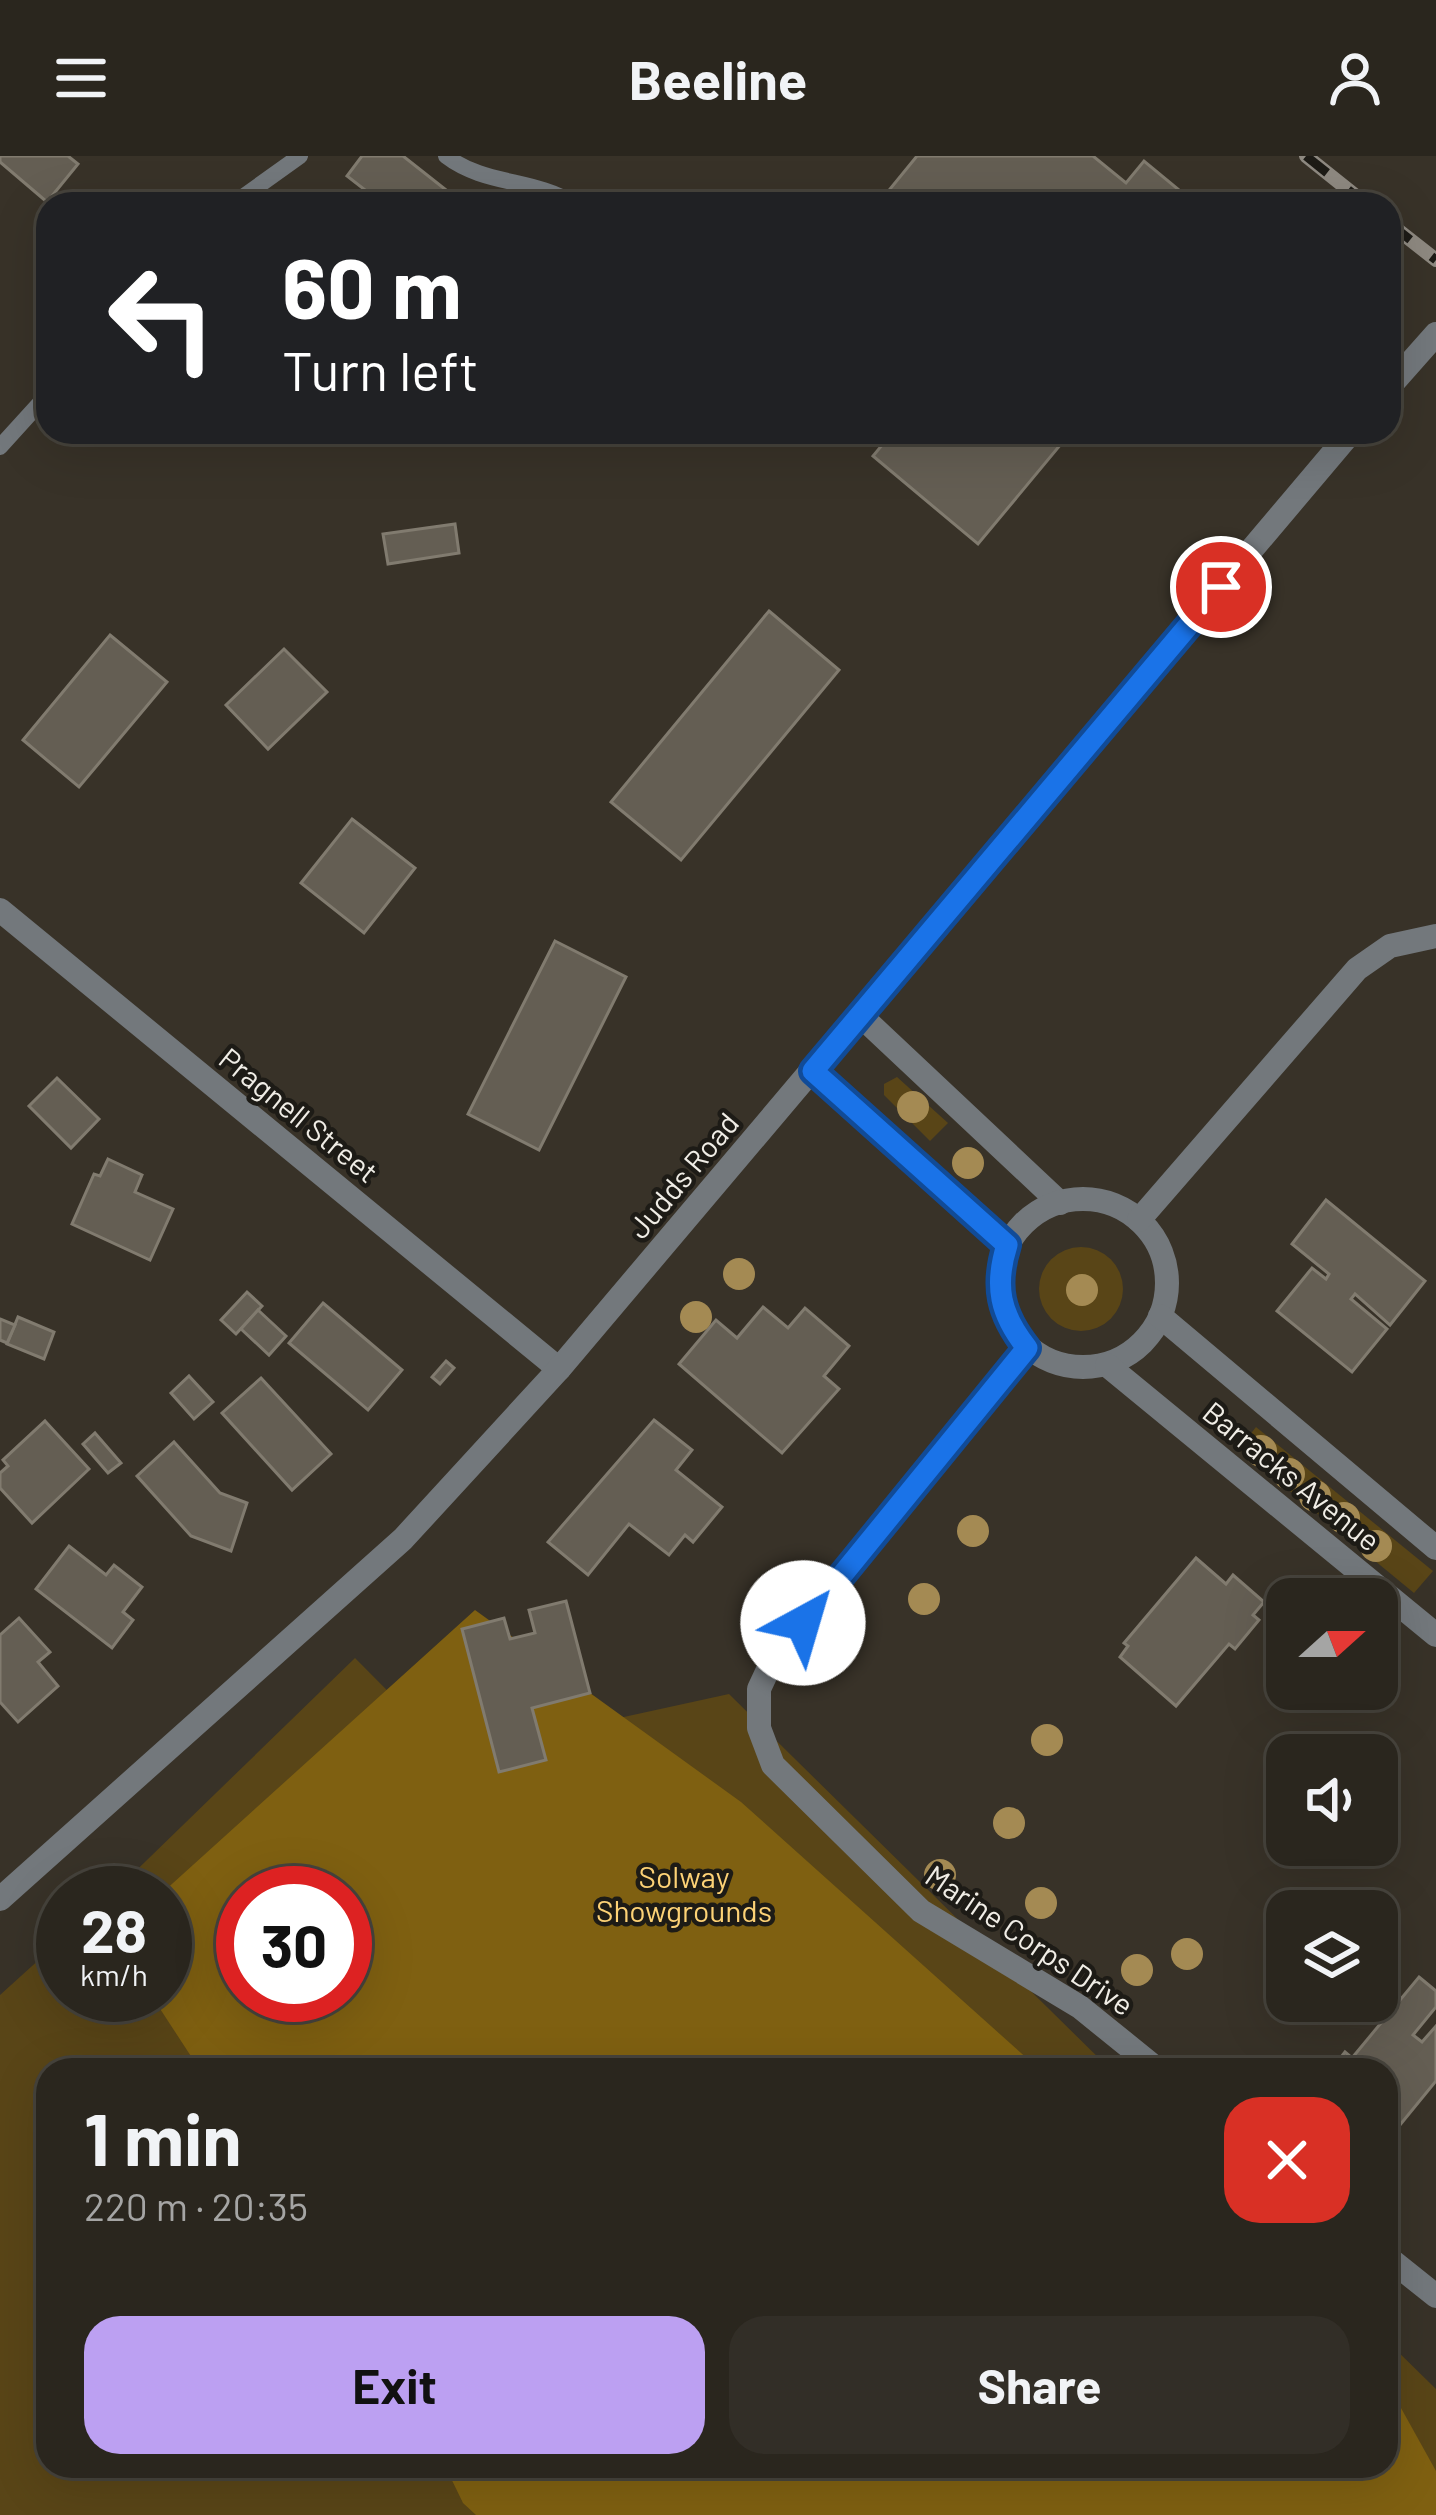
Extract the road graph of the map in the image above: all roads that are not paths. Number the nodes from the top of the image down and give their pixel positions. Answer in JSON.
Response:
{"nodes":[{"id":1,"x":300,"y":156,"type":"edge"},
{"id":2,"x":446,"y":156,"type":"edge"},
{"id":3,"x":250,"y":192,"type":"edge"},
{"id":4,"x":546,"y":192,"type":"edge"},
{"id":5,"x":1436,"y":334,"type":"edge"},
{"id":6,"x":1401,"y":373,"type":"edge"},
{"id":7,"x":36,"y":403,"type":"edge"},
{"id":8,"x":7,"y":424,"type":"edge"},
{"id":9,"x":1342,"y":444,"type":"edge"},
{"id":10,"x":0,"y":446,"type":"edge"},
{"id":11,"x":0,"y":910,"type":"edge"},
{"id":12,"x":1436,"y":936,"type":"edge"},
{"id":13,"x":861,"y":1016,"type":"junction"},
{"id":14,"x":813,"y":1071,"type":"junction"},
{"id":15,"x":1060,"y":1203,"type":"junction"},
{"id":16,"x":1139,"y":1220,"type":"junction"},
{"id":17,"x":1007,"y":1245,"type":"junction"},
{"id":18,"x":1160,"y":1316,"type":"junction"},
{"id":19,"x":1027,"y":1348,"type":"junction"},
{"id":20,"x":1108,"y":1365,"type":"junction"},
{"id":21,"x":559,"y":1369,"type":"junction"},
{"id":22,"x":1436,"y":1548,"type":"edge"},
{"id":23,"x":1436,"y":1635,"type":"edge"},
{"id":24,"x":0,"y":1900,"type":"edge"},
{"id":25,"x":1143,"y":2058,"type":"edge"},
{"id":26,"x":1398,"y":2266,"type":"edge"},
{"id":27,"x":1436,"y":2296,"type":"edge"}],
"edges":[{"from":1,"to":3,"type":"lane"},
{"from":2,"to":4,"type":"lane"},
{"from":5,"to":6,"type":"street"},
{"from":7,"to":8,"type":"lane"},
{"from":8,"to":10,"type":"lane"},
{"from":9,"to":13,"type":"street","name":"Judds Road"},
{"from":11,"to":21,"type":"street","name":"Pragnell Street"},
{"from":12,"to":16,"type":"street"},
{"from":13,"to":14,"type":"street","name":"Judds Road"},
{"from":13,"to":15,"type":"street"},
{"from":14,"to":17,"type":"street"},
{"from":14,"to":21,"type":"street","name":"Judds Road"},
{"from":15,"to":16,"type":"street"},
{"from":15,"to":17,"type":"street"},
{"from":16,"to":18,"type":"street"},
{"from":17,"to":19,"type":"street"},
{"from":18,"to":20,"type":"street"},
{"from":18,"to":22,"type":"street","name":"Barracks Avenue"},
{"from":19,"to":20,"type":"street"},
{"from":19,"to":25,"type":"street","name":"Marine Corps Drive"},
{"from":20,"to":23,"type":"street","name":"Barracks Avenue"},
{"from":21,"to":24,"type":"street","name":"Judds Road"},
{"from":26,"to":27,"type":"street"}]}
